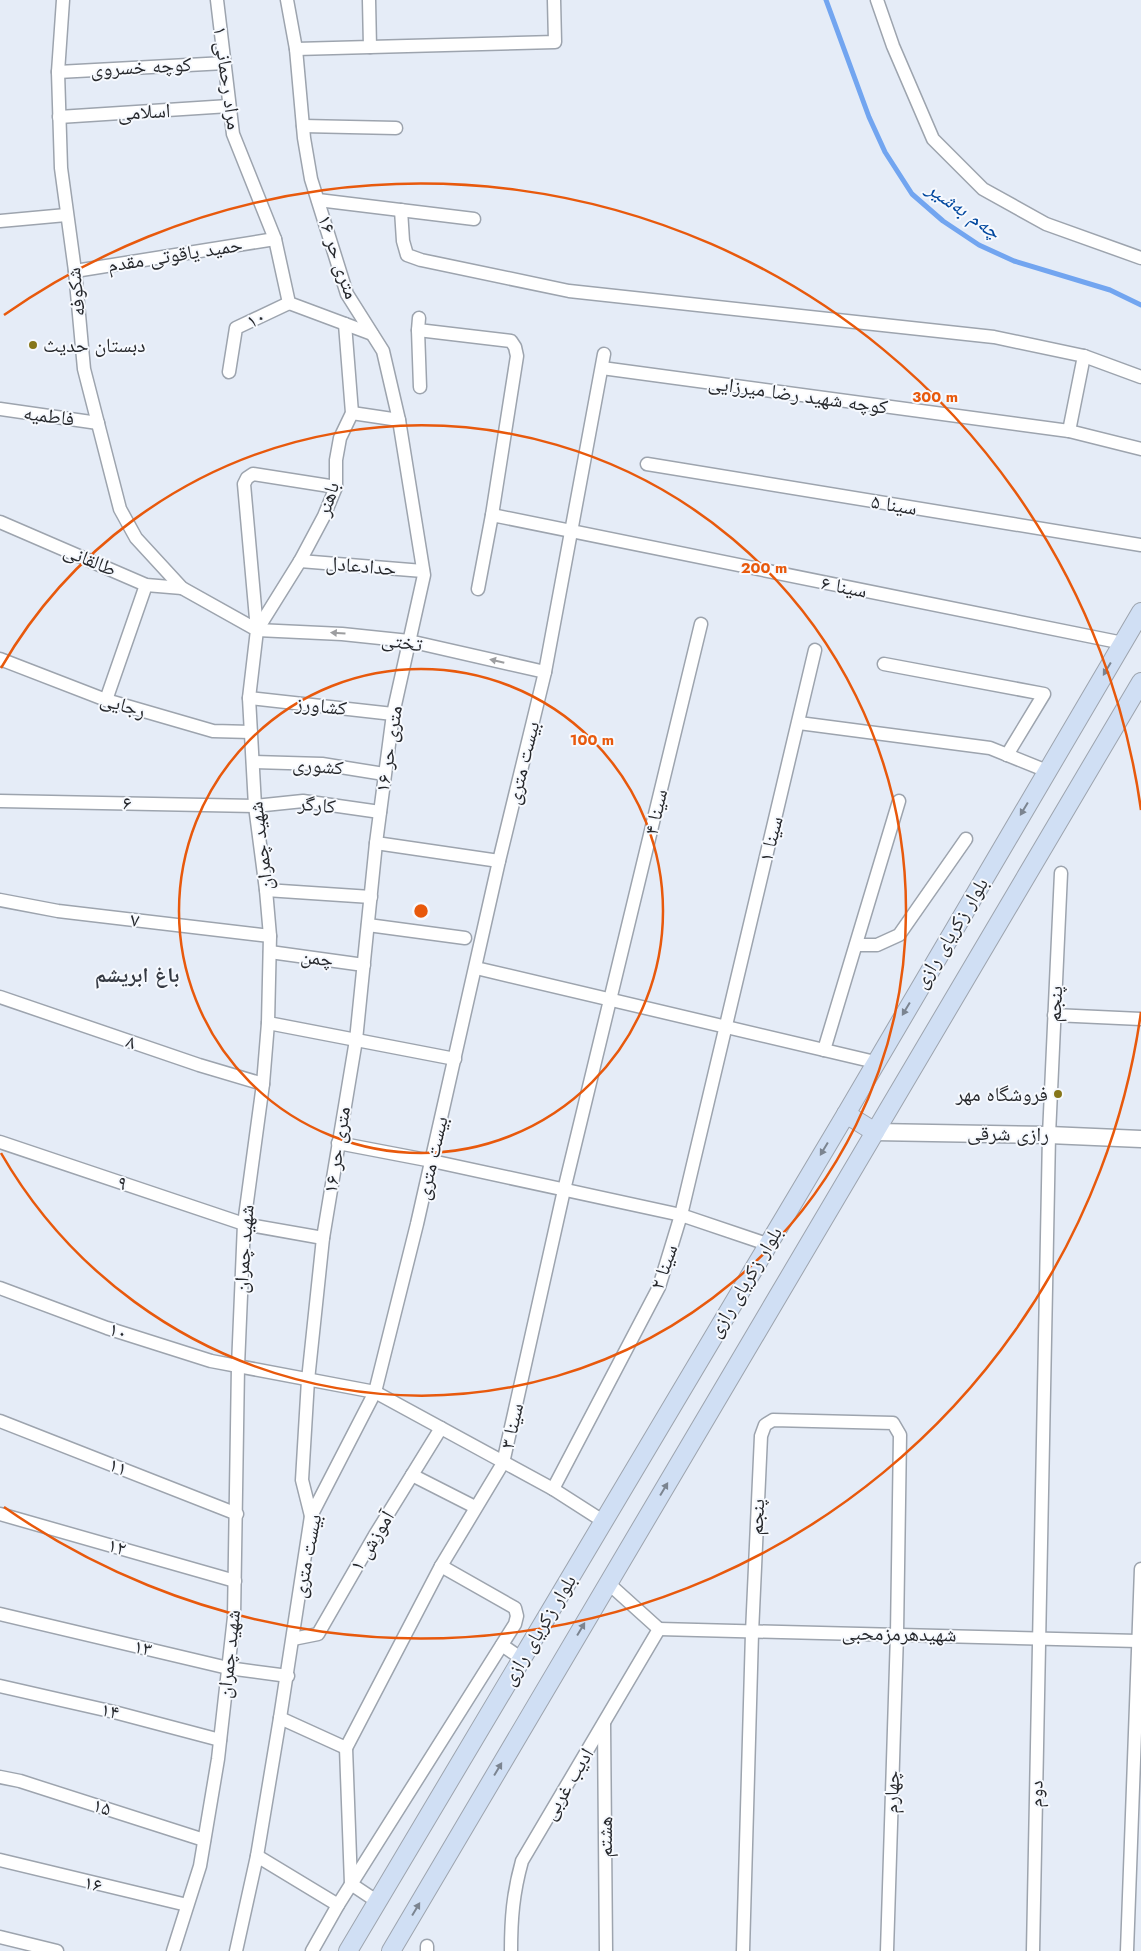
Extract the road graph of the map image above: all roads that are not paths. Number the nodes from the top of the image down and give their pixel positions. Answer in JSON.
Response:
{"nodes":[{"id":1,"x":62,"y":0,"type":"edge"},
{"id":2,"x":216,"y":0,"type":"edge"},
{"id":3,"x":286,"y":0,"type":"edge"},
{"id":4,"x":369,"y":0,"type":"edge"},
{"id":5,"x":554,"y":0,"type":"edge"},
{"id":6,"x":877,"y":0,"type":"edge"},
{"id":7,"x":370,"y":46,"type":"junction"},
{"id":8,"x":296,"y":49,"type":"junction"},
{"id":9,"x":225,"y":63,"type":"junction"},
{"id":10,"x":58,"y":72,"type":"junction"},
{"id":11,"x":229,"y":106,"type":"junction"},
{"id":12,"x":59,"y":117,"type":"junction"},
{"id":13,"x":303,"y":126,"type":"junction"},
{"id":14,"x":396,"y":128,"type":"dead end"},
{"id":15,"x":318,"y":200,"type":"junction"},
{"id":16,"x":401,"y":210,"type":"junction"},
{"id":17,"x":66,"y":215,"type":"junction"},
{"id":18,"x":474,"y":219,"type":"dead end"},
{"id":19,"x":0,"y":221,"type":"edge"},
{"id":20,"x":275,"y":238,"type":"junction"},
{"id":21,"x":1141,"y":258,"type":"edge"},
{"id":22,"x":75,"y":270,"type":"junction"},
{"id":23,"x":289,"y":302,"type":"junction"},
{"id":24,"x":345,"y":324,"type":"junction"},
{"id":25,"x":372,"y":334,"type":"junction"},
{"id":26,"x":604,"y":354,"type":"dead end"},
{"id":27,"x":1084,"y":356,"type":"junction"},
{"id":28,"x":602,"y":368,"type":"junction"},
{"id":29,"x":230,"y":372,"type":"dead end"},
{"id":30,"x":1141,"y":377,"type":"edge"},
{"id":31,"x":420,"y":387,"type":"dead end"},
{"id":32,"x":0,"y":409,"type":"edge"},
{"id":33,"x":352,"y":413,"type":"junction"},
{"id":34,"x":398,"y":420,"type":"junction"},
{"id":35,"x":98,"y":423,"type":"junction"},
{"id":36,"x":1069,"y":431,"type":"junction"},
{"id":37,"x":1141,"y":449,"type":"edge"},
{"id":38,"x":647,"y":464,"type":"dead end"},
{"id":39,"x":336,"y":487,"type":"junction"},
{"id":40,"x":492,"y":515,"type":"junction"},
{"id":41,"x":0,"y":522,"type":"edge"},
{"id":42,"x":570,"y":533,"type":"junction"},
{"id":43,"x":1141,"y":546,"type":"edge"},
{"id":44,"x":300,"y":561,"type":"junction"},
{"id":45,"x":423,"y":571,"type":"junction"},
{"id":46,"x":146,"y":585,"type":"junction"},
{"id":47,"x":182,"y":588,"type":"junction"},
{"id":48,"x":478,"y":589,"type":"dead end"},
{"id":49,"x":1141,"y":612,"type":"edge"},
{"id":50,"x":701,"y":624,"type":"dead end"},
{"id":51,"x":257,"y":630,"type":"junction"},
{"id":52,"x":409,"y":641,"type":"junction"},
{"id":53,"x":1123,"y":643,"type":"junction"},
{"id":54,"x":815,"y":650,"type":"dead end"},
{"id":55,"x":0,"y":659,"type":"edge"},
{"id":56,"x":884,"y":664,"type":"dead end"},
{"id":57,"x":545,"y":672,"type":"junction"},
{"id":58,"x":1141,"y":682,"type":"edge"},
{"id":59,"x":249,"y":698,"type":"junction"},
{"id":60,"x":106,"y":700,"type":"junction"},
{"id":61,"x":393,"y":714,"type":"junction"},
{"id":62,"x":799,"y":723,"type":"junction"},
{"id":63,"x":251,"y":732,"type":"junction"},
{"id":64,"x":1007,"y":755,"type":"junction"},
{"id":65,"x":252,"y":762,"type":"junction"},
{"id":66,"x":1047,"y":771,"type":"junction"},
{"id":67,"x":384,"y":774,"type":"junction"},
{"id":68,"x":0,"y":801,"type":"edge"},
{"id":69,"x":899,"y":801,"type":"dead end"},
{"id":70,"x":255,"y":806,"type":"junction"},
{"id":71,"x":380,"y":812,"type":"junction"},
{"id":72,"x":966,"y":839,"type":"dead end"},
{"id":73,"x":376,"y":843,"type":"junction"},
{"id":74,"x":500,"y":860,"type":"junction"},
{"id":75,"x":1061,"y":872,"type":"dead end"},
{"id":76,"x":266,"y":890,"type":"junction"},
{"id":77,"x":371,"y":897,"type":"junction"},
{"id":78,"x":0,"y":900,"type":"edge"},
{"id":79,"x":368,"y":925,"type":"junction"},
{"id":80,"x":270,"y":936,"type":"junction"},
{"id":81,"x":465,"y":938,"type":"dead end"},
{"id":82,"x":856,"y":945,"type":"junction"},
{"id":83,"x":270,"y":952,"type":"junction"},
{"id":84,"x":364,"y":965,"type":"junction"},
{"id":85,"x":476,"y":968,"type":"junction"},
{"id":86,"x":0,"y":997,"type":"edge"},
{"id":87,"x":611,"y":1000,"type":"junction"},
{"id":88,"x":1054,"y":1015,"type":"junction"},
{"id":89,"x":1141,"y":1019,"type":"edge"},
{"id":90,"x":268,"y":1023,"type":"junction"},
{"id":91,"x":725,"y":1026,"type":"junction"},
{"id":92,"x":356,"y":1040,"type":"junction"},
{"id":93,"x":824,"y":1050,"type":"junction"},
{"id":94,"x":455,"y":1059,"type":"junction"},
{"id":95,"x":875,"y":1062,"type":"junction"},
{"id":96,"x":263,"y":1084,"type":"junction"},
{"id":97,"x":846,"y":1114,"type":"junction"},
{"id":98,"x":875,"y":1132,"type":"junction"},
{"id":99,"x":1049,"y":1135,"type":"junction"},
{"id":100,"x":1141,"y":1139,"type":"edge"},
{"id":101,"x":0,"y":1142,"type":"edge"},
{"id":102,"x":338,"y":1143,"type":"junction"},
{"id":103,"x":432,"y":1161,"type":"junction"},
{"id":104,"x":564,"y":1190,"type":"junction"},
{"id":105,"x":681,"y":1215,"type":"junction"},
{"id":106,"x":244,"y":1224,"type":"junction"},
{"id":107,"x":323,"y":1238,"type":"junction"},
{"id":108,"x":767,"y":1244,"type":"junction"},
{"id":109,"x":0,"y":1288,"type":"edge"},
{"id":110,"x":238,"y":1366,"type":"junction"},
{"id":111,"x":308,"y":1380,"type":"junction"},
{"id":112,"x":375,"y":1392,"type":"junction"},
{"id":113,"x":0,"y":1421,"type":"edge"},
{"id":114,"x":441,"y":1428,"type":"junction"},
{"id":115,"x":503,"y":1463,"type":"junction"},
{"id":116,"x":412,"y":1475,"type":"junction"},
{"id":117,"x":553,"y":1489,"type":"junction"},
{"id":118,"x":475,"y":1507,"type":"junction"},
{"id":119,"x":0,"y":1514,"type":"edge"},
{"id":120,"x":237,"y":1514,"type":"junction"},
{"id":121,"x":311,"y":1516,"type":"junction"},
{"id":122,"x":603,"y":1521,"type":"junction"},
{"id":123,"x":442,"y":1566,"type":"junction"},
{"id":124,"x":1141,"y":1569,"type":"edge"},
{"id":125,"x":235,"y":1580,"type":"junction"},
{"id":126,"x":608,"y":1583,"type":"junction"},
{"id":127,"x":0,"y":1614,"type":"edge"},
{"id":128,"x":660,"y":1629,"type":"junction"},
{"id":129,"x":752,"y":1632,"type":"junction"},
{"id":130,"x":897,"y":1634,"type":"junction"},
{"id":131,"x":1039,"y":1637,"type":"junction"},
{"id":132,"x":293,"y":1639,"type":"junction"},
{"id":133,"x":1138,"y":1641,"type":"junction"},
{"id":134,"x":502,"y":1645,"type":"junction"},
{"id":135,"x":522,"y":1659,"type":"junction"},
{"id":136,"x":228,"y":1668,"type":"junction"},
{"id":137,"x":288,"y":1676,"type":"junction"},
{"id":138,"x":0,"y":1686,"type":"edge"},
{"id":139,"x":280,"y":1718,"type":"junction"},
{"id":140,"x":604,"y":1722,"type":"junction"},
{"id":141,"x":220,"y":1740,"type":"junction"},
{"id":142,"x":346,"y":1748,"type":"junction"},
{"id":143,"x":0,"y":1777,"type":"edge"},
{"id":144,"x":204,"y":1840,"type":"junction"},
{"id":145,"x":256,"y":1856,"type":"junction"},
{"id":146,"x":0,"y":1860,"type":"edge"},
{"id":147,"x":1135,"y":1878,"type":"edge"},
{"id":148,"x":351,"y":1884,"type":"junction"},
{"id":149,"x":378,"y":1902,"type":"junction"},
{"id":150,"x":187,"y":1905,"type":"junction"},
{"id":151,"x":338,"y":1905,"type":"junction"},
{"id":152,"x":0,"y":1937,"type":"edge"},
{"id":153,"x":57,"y":1951,"type":"edge"},
{"id":154,"x":173,"y":1951,"type":"edge"},
{"id":155,"x":236,"y":1951,"type":"edge"},
{"id":156,"x":312,"y":1951,"type":"edge"},
{"id":157,"x":348,"y":1951,"type":"edge"},
{"id":158,"x":391,"y":1951,"type":"edge"},
{"id":159,"x":511,"y":1951,"type":"edge"},
{"id":160,"x":606,"y":1951,"type":"edge"},
{"id":161,"x":743,"y":1951,"type":"edge"},
{"id":162,"x":887,"y":1951,"type":"edge"},
{"id":163,"x":1033,"y":1951,"type":"edge"},
{"id":164,"x":1128,"y":1951,"type":"edge"}],
"edges":[{"from":1,"to":10,"type":"street","name":"شکوفه"},
{"from":2,"to":9,"type":"street","name":"مراد رحمانی ۱"},
{"from":3,"to":8,"type":"street","name":"۱۶ متری حر"},
{"from":4,"to":7,"type":"street"},
{"from":5,"to":7,"type":"street"},
{"from":6,"to":21,"type":"street"},
{"from":7,"to":8,"type":"street"},
{"from":8,"to":13,"type":"street","name":"۱۶ متری حر"},
{"from":9,"to":10,"type":"street","name":"کوچه خسروی"},
{"from":9,"to":11,"type":"street","name":"مراد رحمانی ۱"},
{"from":10,"to":12,"type":"street","name":"شکوفه"},
{"from":11,"to":12,"type":"street","name":"اسلامی"},
{"from":11,"to":20,"type":"street","name":"مراد رحمانی ۱"},
{"from":12,"to":17,"type":"street","name":"شکوفه"},
{"from":13,"to":14,"type":"street"},
{"from":13,"to":15,"type":"street","name":"۱۶ متری حر"},
{"from":15,"to":16,"type":"street"},
{"from":15,"to":25,"type":"street","name":"۱۶ متری حر"},
{"from":16,"to":18,"type":"street"},
{"from":16,"to":27,"type":"street"},
{"from":17,"to":19,"type":"street"},
{"from":17,"to":22,"type":"street","name":"شکوفه"},
{"from":20,"to":22,"type":"street","name":"حمید یاقوتی مقدم"},
{"from":20,"to":23,"type":"street","name":"مراد رحمانی ۱"},
{"from":22,"to":35,"type":"street","name":"شکوفه"},
{"from":23,"to":24,"type":"street"},
{"from":23,"to":29,"type":"street","name":"۱۰"},
{"from":24,"to":25,"type":"street"},
{"from":24,"to":33,"type":"street"},
{"from":25,"to":34,"type":"street","name":"۱۶ متری حر"},
{"from":26,"to":28,"type":"street","name":"بیست متری"},
{"from":27,"to":30,"type":"street"},
{"from":27,"to":36,"type":"street"},
{"from":28,"to":36,"type":"street","name":"کوچه شهید رضا میرزایی"},
{"from":28,"to":42,"type":"street","name":"بیست متری"},
{"from":31,"to":40,"type":"street"},
{"from":32,"to":35,"type":"street","name":"فاطمیه"},
{"from":33,"to":34,"type":"street"},
{"from":33,"to":39,"type":"street","name":"باهنر"},
{"from":34,"to":45,"type":"street","name":"۱۶ متری حر"},
{"from":35,"to":47,"type":"street","name":"شکوفه"},
{"from":36,"to":37,"type":"street","name":"کوچه شهید رضا میرزایی"},
{"from":38,"to":43,"type":"street","name":"سینا ۵"},
{"from":39,"to":44,"type":"street","name":"باهنر"},
{"from":39,"to":51,"type":"street"},
{"from":40,"to":42,"type":"street","name":"سینا ۶"},
{"from":40,"to":48,"type":"street"},
{"from":41,"to":46,"type":"street","name":"طالقانی"},
{"from":42,"to":53,"type":"street","name":"سینا ۶"},
{"from":42,"to":57,"type":"street","name":"بیست متری"},
{"from":44,"to":45,"type":"street","name":"حدادعادل"},
{"from":44,"to":51,"type":"street","name":"باهنر"},
{"from":45,"to":52,"type":"street","name":"۱۶ متری حر"},
{"from":46,"to":47,"type":"street","name":"طالقانی"},
{"from":46,"to":60,"type":"street"},
{"from":47,"to":51,"type":"street"},
{"from":49,"to":53,"type":"main road","name":"بلوار زکریای رازی"},
{"from":50,"to":87,"type":"street","name":"سینا ۴"},
{"from":52,"to":51,"type":"street","name":"تختی","one_way":true},
{"from":51,"to":59,"type":"street","name":"شهید چمران"},
{"from":57,"to":52,"type":"street","name":"تختی","one_way":true},
{"from":52,"to":61,"type":"street","name":"۱۶ متری حر"},
{"from":53,"to":66,"type":"main road","name":"بلوار زکریای رازی","one_way":true},
{"from":54,"to":62,"type":"street","name":"۱ سینا"},
{"from":55,"to":60,"type":"street","name":"رجایی"},
{"from":56,"to":64,"type":"street"},
{"from":57,"to":74,"type":"street","name":"بیست متری"},
{"from":58,"to":98,"type":"main road","name":"بلوار زکریای رازی"},
{"from":59,"to":61,"type":"street","name":"کشاورز"},
{"from":59,"to":63,"type":"street","name":"شهید چمران"},
{"from":60,"to":63,"type":"street","name":"رجایی"},
{"from":61,"to":67,"type":"street","name":"۱۶ متری حر"},
{"from":62,"to":64,"type":"street"},
{"from":62,"to":91,"type":"street","name":"۱ سینا"},
{"from":63,"to":65,"type":"street","name":"شهید چمران"},
{"from":64,"to":66,"type":"street"},
{"from":65,"to":67,"type":"street","name":"کشوری"},
{"from":65,"to":70,"type":"street","name":"شهید چمران"},
{"from":66,"to":95,"type":"main road","name":"بلوار زکریای رازی","one_way":true},
{"from":67,"to":71,"type":"street","name":"۱۶ متری حر"},
{"from":68,"to":70,"type":"street","name":"۶"},
{"from":69,"to":82,"type":"street"},
{"from":70,"to":71,"type":"street","name":"کارگر"},
{"from":70,"to":76,"type":"street","name":"شهید چمران"},
{"from":71,"to":73,"type":"street","name":"۱۶ متری حر"},
{"from":72,"to":82,"type":"street"},
{"from":73,"to":74,"type":"street"},
{"from":73,"to":77,"type":"street","name":"۱۶ متری حر"},
{"from":74,"to":85,"type":"street","name":"بیست متری"},
{"from":75,"to":88,"type":"street","name":"پنجم"},
{"from":76,"to":77,"type":"street"},
{"from":76,"to":80,"type":"street","name":"شهید چمران"},
{"from":77,"to":79,"type":"street","name":"۱۶ متری حر"},
{"from":78,"to":80,"type":"street","name":"۷"},
{"from":79,"to":81,"type":"street"},
{"from":79,"to":84,"type":"street","name":"۱۶ متری حر"},
{"from":80,"to":83,"type":"street","name":"شهید چمران"},
{"from":82,"to":93,"type":"street"},
{"from":83,"to":84,"type":"street","name":"چمن"},
{"from":83,"to":90,"type":"street","name":"شهید چمران"},
{"from":84,"to":92,"type":"street","name":"۱۶ متری حر"},
{"from":85,"to":87,"type":"street"},
{"from":85,"to":94,"type":"street","name":"بیست متری"},
{"from":86,"to":96,"type":"street","name":"۸"},
{"from":87,"to":91,"type":"street"},
{"from":87,"to":104,"type":"street","name":"سینا ۳"},
{"from":88,"to":89,"type":"street"},
{"from":88,"to":99,"type":"street","name":"پنجم"},
{"from":90,"to":92,"type":"street"},
{"from":90,"to":96,"type":"street","name":"شهید چمران"},
{"from":91,"to":93,"type":"street"},
{"from":91,"to":105,"type":"street","name":"سینا ۲"},
{"from":92,"to":94,"type":"street"},
{"from":92,"to":102,"type":"street","name":"۱۶ متری حر"},
{"from":93,"to":95,"type":"street"},
{"from":94,"to":103,"type":"street","name":"بیست متری"},
{"from":95,"to":97,"type":"main road","name":"بلوار زکریای رازی"},
{"from":96,"to":106,"type":"street","name":"شهید چمران"},
{"from":97,"to":98,"type":"main road"},
{"from":97,"to":108,"type":"main road","name":"بلوار زکریای رازی","one_way":true},
{"from":98,"to":99,"type":"street","name":"رازی شرقی"},
{"from":126,"to":98,"type":"main road","name":"بلوار زکریای رازی","one_way":true},
{"from":99,"to":100,"type":"street","name":"رازی شرقی"},
{"from":99,"to":131,"type":"street","name":"پنجم"},
{"from":101,"to":106,"type":"street","name":"۹"},
{"from":102,"to":103,"type":"street"},
{"from":102,"to":107,"type":"street","name":"۱۶ متری حر"},
{"from":103,"to":104,"type":"street"},
{"from":103,"to":112,"type":"street","name":"بیست متری"},
{"from":104,"to":105,"type":"street"},
{"from":104,"to":115,"type":"street","name":"سینا ۳"},
{"from":105,"to":108,"type":"street"},
{"from":105,"to":117,"type":"street","name":"سینا ۲"},
{"from":106,"to":107,"type":"street","name":"۹"},
{"from":106,"to":110,"type":"street","name":"شهید چمران"},
{"from":107,"to":111,"type":"street","name":"۱۶ متری حر"},
{"from":108,"to":122,"type":"main road","name":"بلوار زکریای رازی"},
{"from":109,"to":110,"type":"street","name":"۱۰"},
{"from":110,"to":111,"type":"street","name":"۱۰"},
{"from":110,"to":120,"type":"street","name":"شهید چمران"},
{"from":111,"to":112,"type":"street","name":"۱۰"},
{"from":111,"to":121,"type":"street","name":"۱۶ متری حر"},
{"from":112,"to":114,"type":"street","name":"۱۰"},
{"from":112,"to":121,"type":"street","name":"بیست متری"},
{"from":113,"to":120,"type":"street","name":"۱۱"},
{"from":114,"to":115,"type":"street","name":"۱۰"},
{"from":114,"to":116,"type":"street","name":"آموزش ۱"},
{"from":115,"to":117,"type":"street","name":"۱۰"},
{"from":115,"to":118,"type":"street","name":"سینا ۳"},
{"from":116,"to":118,"type":"street"},
{"from":116,"to":132,"type":"street","name":"آموزش ۱"},
{"from":117,"to":122,"type":"street","name":"۱۰"},
{"from":118,"to":123,"type":"street","name":"سینا ۳"},
{"from":119,"to":125,"type":"street","name":"۱۲"},
{"from":120,"to":125,"type":"street","name":"شهید چمران"},
{"from":121,"to":132,"type":"street","name":"بیست متری"},
{"from":122,"to":135,"type":"main road","name":"بلوار زکریای رازی"},
{"from":123,"to":134,"type":"street"},
{"from":123,"to":142,"type":"street","name":"سینا ۳"},
{"from":124,"to":133,"type":"street"},
{"from":125,"to":136,"type":"street","name":"شهید چمران"},
{"from":126,"to":128,"type":"street"},
{"from":158,"to":126,"type":"main road","name":"بلوار زکریای رازی","one_way":true},
{"from":127,"to":136,"type":"street","name":"۱۳"},
{"from":128,"to":129,"type":"street","name":"شهیدهرمزمحبی"},
{"from":128,"to":140,"type":"street","name":"ادیب غربی"},
{"from":129,"to":130,"type":"street","name":"شهیدهرمزمحبی"},
{"from":129,"to":130,"type":"street","name":"پنجم"},
{"from":129,"to":161,"type":"street","name":"پنجم"},
{"from":130,"to":131,"type":"street","name":"شهیدهرمزمحبی"},
{"from":130,"to":162,"type":"street","name":"چهارم"},
{"from":131,"to":133,"type":"street","name":"شهیدهرمزمحبی"},
{"from":131,"to":163,"type":"street","name":"دوم"},
{"from":132,"to":137,"type":"street","name":"بیست متری"},
{"from":133,"to":147,"type":"street"},
{"from":134,"to":135,"type":"street"},
{"from":134,"to":148,"type":"street"},
{"from":135,"to":149,"type":"main road","name":"بلوار زکریای رازی"},
{"from":136,"to":137,"type":"street","name":"۱۳"},
{"from":136,"to":141,"type":"street","name":"شهید چمران"},
{"from":137,"to":139,"type":"street","name":"بیست متری"},
{"from":138,"to":141,"type":"street","name":"۱۴"},
{"from":139,"to":142,"type":"street"},
{"from":139,"to":145,"type":"street","name":"بیست متری"},
{"from":140,"to":159,"type":"street","name":"ادیب غربی"},
{"from":140,"to":160,"type":"street","name":"هشتم"},
{"from":141,"to":144,"type":"street","name":"شهید چمران"},
{"from":142,"to":148,"type":"street"},
{"from":143,"to":144,"type":"street","name":"۱۵"},
{"from":144,"to":150,"type":"street","name":"شهید چمران"},
{"from":145,"to":151,"type":"street"},
{"from":145,"to":155,"type":"street","name":"بیست متری"},
{"from":146,"to":150,"type":"street","name":"۱۶"},
{"from":147,"to":164,"type":"street"},
{"from":148,"to":149,"type":"street"},
{"from":148,"to":151,"type":"street"},
{"from":149,"to":157,"type":"main road","name":"بلوار زکریای رازی"},
{"from":150,"to":154,"type":"street","name":"شهید چمران"},
{"from":151,"to":156,"type":"street"},
{"from":152,"to":153,"type":"street"}]}
